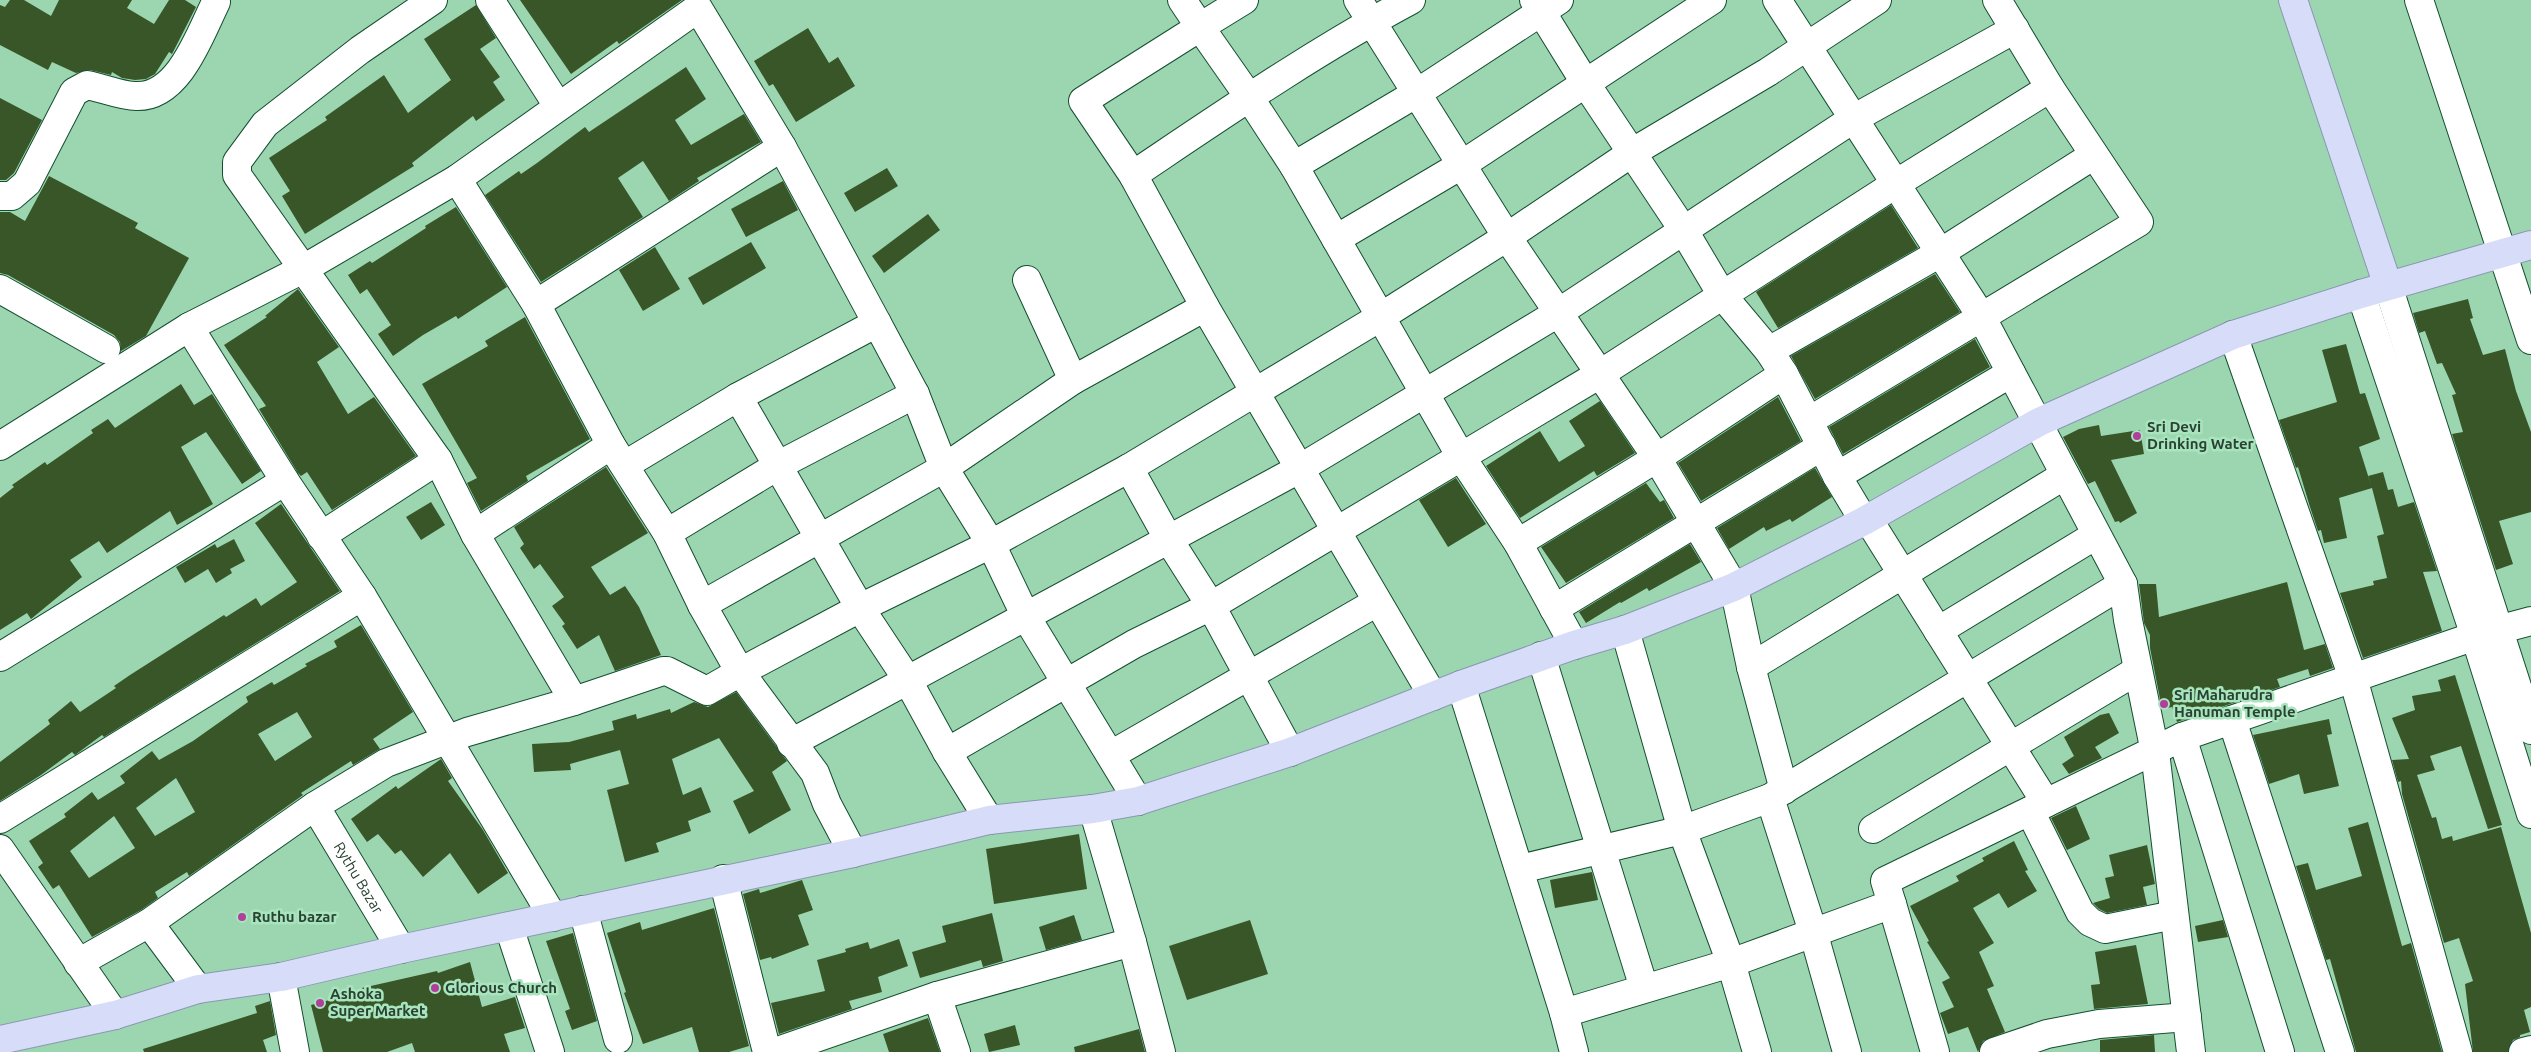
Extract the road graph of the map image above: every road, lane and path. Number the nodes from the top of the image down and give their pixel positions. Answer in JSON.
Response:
{"nodes":[{"id":1,"x":433,"y":0,"type":"edge"},
{"id":2,"x":490,"y":0,"type":"edge"},
{"id":3,"x":1182,"y":0,"type":"edge"},
{"id":4,"x":1244,"y":0,"type":"edge"},
{"id":5,"x":1411,"y":0,"type":"edge"},
{"id":6,"x":1712,"y":0,"type":"edge"},
{"id":7,"x":1777,"y":0,"type":"edge"},
{"id":8,"x":1877,"y":0,"type":"edge"},
{"id":9,"x":1997,"y":0,"type":"edge"},
{"id":10,"x":2294,"y":0,"type":"edge"},
{"id":11,"x":2419,"y":0,"type":"edge"},
{"id":12,"x":216,"y":2,"type":"dead end"},
{"id":13,"x":695,"y":4,"type":"edge"},
{"id":14,"x":1545,"y":4,"type":"edge"},
{"id":15,"x":1365,"y":11,"type":"edge"},
{"id":16,"x":1200,"y":28,"type":"junction"},
{"id":17,"x":2015,"y":29,"type":"junction"},
{"id":18,"x":1807,"y":46,"type":"junction"},
{"id":19,"x":1586,"y":84,"type":"junction"},
{"id":20,"x":2050,"y":88,"type":"junction"},
{"id":21,"x":1417,"y":93,"type":"junction"},
{"id":22,"x":1249,"y":97,"type":"junction"},
{"id":23,"x":558,"y":106,"type":"junction"},
{"id":24,"x":1853,"y":119,"type":"junction"},
{"id":25,"x":782,"y":147,"type":"junction"},
{"id":26,"x":1632,"y":152,"type":"junction"},
{"id":27,"x":2094,"y":155,"type":"junction"},
{"id":28,"x":1463,"y":164,"type":"junction"},
{"id":29,"x":1294,"y":166,"type":"junction"},
{"id":30,"x":1133,"y":175,"type":"junction"},
{"id":31,"x":456,"y":179,"type":"junction"},
{"id":32,"x":1897,"y":183,"type":"junction"},
{"id":33,"x":0,"y":196,"type":"edge"},
{"id":34,"x":1684,"y":231,"type":"junction"},
{"id":35,"x":1507,"y":237,"type":"junction"},
{"id":36,"x":1336,"y":239,"type":"junction"},
{"id":37,"x":2531,"y":245,"type":"edge"},
{"id":38,"x":2504,"y":252,"type":"junction"},
{"id":39,"x":1940,"y":253,"type":"junction"},
{"id":40,"x":305,"y":268,"type":"junction"},
{"id":41,"x":1027,"y":280,"type":"dead end"},
{"id":42,"x":2388,"y":286,"type":"junction"},
{"id":43,"x":0,"y":289,"type":"edge"},
{"id":44,"x":2361,"y":294,"type":"junction"},
{"id":45,"x":1722,"y":295,"type":"junction"},
{"id":46,"x":536,"y":304,"type":"junction"},
{"id":47,"x":1205,"y":307,"type":"junction"},
{"id":48,"x":1558,"y":313,"type":"junction"},
{"id":49,"x":1382,"y":316,"type":"junction"},
{"id":50,"x":1981,"y":316,"type":"junction"},
{"id":51,"x":877,"y":323,"type":"junction"},
{"id":52,"x":189,"y":327,"type":"junction"},
{"id":53,"x":2234,"y":336,"type":"junction"},
{"id":54,"x":2531,"y":340,"type":"edge"},
{"id":55,"x":106,"y":349,"type":"dead end"},
{"id":56,"x":1769,"y":351,"type":"junction"},
{"id":57,"x":2011,"y":373,"type":"junction"},
{"id":58,"x":1600,"y":374,"type":"junction"},
{"id":59,"x":1784,"y":374,"type":"junction"},
{"id":60,"x":1073,"y":380,"type":"junction"},
{"id":61,"x":1255,"y":392,"type":"junction"},
{"id":62,"x":1425,"y":393,"type":"junction"},
{"id":63,"x":915,"y":394,"type":"junction"},
{"id":64,"x":738,"y":397,"type":"junction"},
{"id":65,"x":1809,"y":421,"type":"junction"},
{"id":66,"x":2039,"y":422,"type":"junction"},
{"id":67,"x":0,"y":446,"type":"edge"},
{"id":68,"x":1822,"y":446,"type":"junction"},
{"id":69,"x":618,"y":455,"type":"junction"},
{"id":70,"x":1460,"y":455,"type":"junction"},
{"id":71,"x":1657,"y":458,"type":"junction"},
{"id":72,"x":438,"y":460,"type":"junction"},
{"id":73,"x":778,"y":465,"type":"junction"},
{"id":74,"x":944,"y":468,"type":"junction"},
{"id":75,"x":1129,"y":468,"type":"junction"},
{"id":76,"x":1299,"y":469,"type":"junction"},
{"id":77,"x":2065,"y":475,"type":"junction"},
{"id":78,"x":1837,"y":476,"type":"junction"},
{"id":79,"x":285,"y":481,"type":"junction"},
{"id":80,"x":1866,"y":520,"type":"junction"},
{"id":81,"x":1696,"y":521,"type":"junction"},
{"id":82,"x":1336,"y":530,"type":"junction"},
{"id":83,"x":667,"y":533,"type":"junction"},
{"id":84,"x":475,"y":534,"type":"junction"},
{"id":85,"x":2096,"y":535,"type":"junction"},
{"id":86,"x":321,"y":536,"type":"junction"},
{"id":87,"x":819,"y":538,"type":"junction"},
{"id":88,"x":1169,"y":540,"type":"junction"},
{"id":89,"x":1518,"y":542,"type":"junction"},
{"id":90,"x":991,"y":544,"type":"junction"},
{"id":91,"x":1900,"y":574,"type":"junction"},
{"id":92,"x":2123,"y":584,"type":"junction"},
{"id":93,"x":1734,"y":587,"type":"junction"},
{"id":94,"x":362,"y":596,"type":"junction"},
{"id":95,"x":1378,"y":602,"type":"junction"},
{"id":96,"x":702,"y":605,"type":"junction"},
{"id":97,"x":1211,"y":606,"type":"junction"},
{"id":98,"x":860,"y":608,"type":"junction"},
{"id":99,"x":1554,"y":609,"type":"junction"},
{"id":100,"x":1025,"y":615,"type":"junction"},
{"id":101,"x":2531,"y":621,"type":"edge"},
{"id":102,"x":1625,"y":630,"type":"junction"},
{"id":103,"x":1938,"y":632,"type":"junction"},
{"id":104,"x":2487,"y":633,"type":"junction"},
{"id":105,"x":1574,"y":645,"type":"junction"},
{"id":106,"x":1541,"y":656,"type":"junction"},
{"id":107,"x":0,"y":657,"type":"edge"},
{"id":108,"x":1751,"y":667,"type":"junction"},
{"id":109,"x":2138,"y":670,"type":"junction"},
{"id":110,"x":740,"y":672,"type":"junction"},
{"id":111,"x":1251,"y":676,"type":"junction"},
{"id":112,"x":1968,"y":678,"type":"junction"},
{"id":113,"x":2354,"y":678,"type":"junction"},
{"id":114,"x":907,"y":679,"type":"junction"},
{"id":115,"x":1067,"y":684,"type":"junction"},
{"id":116,"x":1461,"y":685,"type":"junction"},
{"id":117,"x":1432,"y":696,"type":"junction"},
{"id":118,"x":574,"y":701,"type":"junction"},
{"id":119,"x":2232,"y":720,"type":"junction"},
{"id":120,"x":2531,"y":730,"type":"edge"},
{"id":121,"x":2182,"y":737,"type":"junction"},
{"id":122,"x":448,"y":738,"type":"junction"},
{"id":123,"x":791,"y":743,"type":"junction"},
{"id":124,"x":2011,"y":747,"type":"junction"},
{"id":125,"x":947,"y":752,"type":"junction"},
{"id":126,"x":1290,"y":752,"type":"junction"},
{"id":127,"x":2155,"y":752,"type":"junction"},
{"id":128,"x":1111,"y":755,"type":"junction"},
{"id":129,"x":1777,"y":794,"type":"junction"},
{"id":130,"x":1138,"y":801,"type":"junction"},
{"id":131,"x":315,"y":806,"type":"junction"},
{"id":132,"x":2038,"y":807,"type":"junction"},
{"id":133,"x":1093,"y":809,"type":"junction"},
{"id":134,"x":2531,"y":814,"type":"edge"},
{"id":135,"x":0,"y":819,"type":"edge"},
{"id":136,"x":989,"y":820,"type":"junction"},
{"id":137,"x":1873,"y":829,"type":"dead end"},
{"id":138,"x":1682,"y":830,"type":"junction"},
{"id":139,"x":0,"y":849,"type":"edge"},
{"id":140,"x":1603,"y":849,"type":"junction"},
{"id":141,"x":853,"y":853,"type":"junction"},
{"id":142,"x":1520,"y":869,"type":"junction"},
{"id":143,"x":723,"y":879,"type":"junction"},
{"id":144,"x":1892,"y":904,"type":"junction"},
{"id":145,"x":583,"y":910,"type":"junction"},
{"id":146,"x":2174,"y":915,"type":"junction"},
{"id":147,"x":553,"y":917,"type":"junction"},
{"id":148,"x":149,"y":923,"type":"junction"},
{"id":149,"x":509,"y":927,"type":"junction"},
{"id":150,"x":1814,"y":935,"type":"junction"},
{"id":151,"x":1132,"y":942,"type":"junction"},
{"id":152,"x":401,"y":949,"type":"junction"},
{"id":153,"x":78,"y":963,"type":"junction"},
{"id":154,"x":1731,"y":964,"type":"junction"},
{"id":155,"x":281,"y":977,"type":"junction"},
{"id":156,"x":1644,"y":988,"type":"junction"},
{"id":157,"x":198,"y":989,"type":"junction"},
{"id":158,"x":937,"y":996,"type":"junction"},
{"id":159,"x":1564,"y":1013,"type":"junction"},
{"id":160,"x":115,"y":1015,"type":"junction"},
{"id":161,"x":2187,"y":1017,"type":"junction"},
{"id":162,"x":618,"y":1039,"type":"dead end"},
{"id":163,"x":0,"y":1040,"type":"edge"},
{"id":164,"x":2531,"y":1050,"type":"edge"},
{"id":165,"x":295,"y":1052,"type":"edge"},
{"id":166,"x":550,"y":1052,"type":"edge"},
{"id":167,"x":767,"y":1052,"type":"edge"},
{"id":168,"x":776,"y":1052,"type":"edge"},
{"id":169,"x":956,"y":1052,"type":"edge"},
{"id":170,"x":1161,"y":1052,"type":"edge"},
{"id":171,"x":1574,"y":1052,"type":"edge"},
{"id":172,"x":1757,"y":1052,"type":"edge"},
{"id":173,"x":1847,"y":1052,"type":"edge"},
{"id":174,"x":1935,"y":1052,"type":"edge"},
{"id":175,"x":1994,"y":1052,"type":"edge"},
{"id":176,"x":2191,"y":1052,"type":"edge"},
{"id":177,"x":2280,"y":1052,"type":"edge"},
{"id":178,"x":2340,"y":1052,"type":"edge"},
{"id":179,"x":2458,"y":1052,"type":"edge"},
{"id":180,"x":2523,"y":1052,"type":"edge"}],
"edges":[{"from":1,"to":40,"type":"street"},
{"from":2,"to":23,"type":"street"},
{"from":3,"to":16,"type":"street"},
{"from":4,"to":16,"type":"street"},
{"from":5,"to":15,"type":"street"},
{"from":6,"to":19,"type":"street"},
{"from":7,"to":18,"type":"street"},
{"from":8,"to":18,"type":"street"},
{"from":9,"to":17,"type":"street"},
{"from":10,"to":42,"type":"main road"},
{"from":11,"to":38,"type":"street"},
{"from":12,"to":33,"type":"street"},
{"from":13,"to":23,"type":"street"},
{"from":13,"to":25,"type":"street"},
{"from":14,"to":19,"type":"street"},
{"from":14,"to":21,"type":"street"},
{"from":15,"to":21,"type":"street"},
{"from":15,"to":22,"type":"street"},
{"from":16,"to":22,"type":"street"},
{"from":16,"to":30,"type":"street"},
{"from":17,"to":20,"type":"street"},
{"from":17,"to":24,"type":"street"},
{"from":18,"to":24,"type":"street"},
{"from":18,"to":26,"type":"street"},
{"from":19,"to":26,"type":"street"},
{"from":19,"to":28,"type":"street"},
{"from":20,"to":27,"type":"street"},
{"from":20,"to":32,"type":"street"},
{"from":21,"to":28,"type":"street"},
{"from":21,"to":29,"type":"street"},
{"from":22,"to":29,"type":"street"},
{"from":22,"to":30,"type":"street"},
{"from":23,"to":31,"type":"street"},
{"from":24,"to":32,"type":"street"},
{"from":24,"to":34,"type":"street"},
{"from":25,"to":46,"type":"street"},
{"from":25,"to":51,"type":"street"},
{"from":26,"to":34,"type":"street"},
{"from":26,"to":35,"type":"street"},
{"from":27,"to":39,"type":"street"},
{"from":27,"to":50,"type":"street"},
{"from":28,"to":35,"type":"street"},
{"from":28,"to":36,"type":"street"},
{"from":29,"to":36,"type":"street"},
{"from":30,"to":47,"type":"street"},
{"from":31,"to":40,"type":"street"},
{"from":31,"to":46,"type":"street"},
{"from":32,"to":39,"type":"street"},
{"from":32,"to":45,"type":"street"},
{"from":34,"to":45,"type":"street"},
{"from":34,"to":48,"type":"street"},
{"from":35,"to":48,"type":"street"},
{"from":35,"to":49,"type":"street"},
{"from":36,"to":49,"type":"street"},
{"from":37,"to":38,"type":"main road"},
{"from":38,"to":42,"type":"main road"},
{"from":38,"to":54,"type":"street"},
{"from":39,"to":50,"type":"street"},
{"from":39,"to":56,"type":"street"},
{"from":40,"to":52,"type":"street"},
{"from":40,"to":72,"type":"street"},
{"from":41,"to":60,"type":"street"},
{"from":42,"to":44,"type":"main road"},
{"from":42,"to":104,"type":"street"},
{"from":43,"to":55,"type":"street"},
{"from":44,"to":53,"type":"main road"},
{"from":44,"to":104,"type":"street"},
{"from":45,"to":56,"type":"street"},
{"from":45,"to":58,"type":"street"},
{"from":46,"to":69,"type":"street"},
{"from":47,"to":60,"type":"street"},
{"from":47,"to":61,"type":"street"},
{"from":48,"to":58,"type":"street"},
{"from":48,"to":62,"type":"street"},
{"from":49,"to":61,"type":"street"},
{"from":49,"to":62,"type":"street"},
{"from":50,"to":57,"type":"street"},
{"from":50,"to":65,"type":"street"},
{"from":51,"to":63,"type":"street"},
{"from":51,"to":64,"type":"street"},
{"from":52,"to":67,"type":"street"},
{"from":52,"to":79,"type":"street"},
{"from":53,"to":66,"type":"main road"},
{"from":53,"to":113,"type":"street"},
{"from":56,"to":59,"type":"street"},
{"from":57,"to":66,"type":"street"},
{"from":57,"to":78,"type":"street"},
{"from":58,"to":70,"type":"street"},
{"from":58,"to":71,"type":"street"},
{"from":59,"to":65,"type":"street"},
{"from":59,"to":71,"type":"street"},
{"from":60,"to":74,"type":"street"},
{"from":61,"to":75,"type":"street"},
{"from":61,"to":76,"type":"street"},
{"from":62,"to":70,"type":"street"},
{"from":62,"to":76,"type":"street"},
{"from":63,"to":73,"type":"street"},
{"from":63,"to":74,"type":"street"},
{"from":64,"to":69,"type":"street"},
{"from":64,"to":73,"type":"street"},
{"from":65,"to":68,"type":"street"},
{"from":66,"to":77,"type":"street"},
{"from":66,"to":80,"type":"main road"},
{"from":68,"to":78,"type":"street"},
{"from":68,"to":81,"type":"street"},
{"from":69,"to":83,"type":"street"},
{"from":69,"to":84,"type":"street"},
{"from":70,"to":82,"type":"street"},
{"from":70,"to":89,"type":"street"},
{"from":71,"to":81,"type":"street"},
{"from":71,"to":89,"type":"street"},
{"from":72,"to":84,"type":"street"},
{"from":72,"to":86,"type":"street"},
{"from":73,"to":83,"type":"street"},
{"from":73,"to":87,"type":"street"},
{"from":74,"to":87,"type":"street"},
{"from":74,"to":90,"type":"street"},
{"from":75,"to":88,"type":"street"},
{"from":75,"to":90,"type":"street"},
{"from":76,"to":82,"type":"street"},
{"from":76,"to":88,"type":"street"},
{"from":77,"to":85,"type":"street"},
{"from":77,"to":91,"type":"street"},
{"from":78,"to":80,"type":"street"},
{"from":79,"to":86,"type":"street"},
{"from":79,"to":107,"type":"street"},
{"from":80,"to":91,"type":"street"},
{"from":80,"to":93,"type":"main road"},
{"from":81,"to":93,"type":"street"},
{"from":81,"to":99,"type":"street"},
{"from":82,"to":95,"type":"street"},
{"from":82,"to":97,"type":"street"},
{"from":83,"to":96,"type":"street"},
{"from":84,"to":118,"type":"street"},
{"from":85,"to":92,"type":"street"},
{"from":85,"to":103,"type":"street"},
{"from":86,"to":94,"type":"street"},
{"from":87,"to":96,"type":"street"},
{"from":87,"to":98,"type":"street"},
{"from":88,"to":97,"type":"street"},
{"from":88,"to":100,"type":"street"},
{"from":89,"to":99,"type":"street"},
{"from":90,"to":98,"type":"street"},
{"from":90,"to":100,"type":"street"},
{"from":91,"to":103,"type":"street"},
{"from":91,"to":108,"type":"street"},
{"from":92,"to":109,"type":"street"},
{"from":92,"to":112,"type":"street"},
{"from":93,"to":102,"type":"main road"},
{"from":93,"to":108,"type":"street"},
{"from":94,"to":122,"type":"street"},
{"from":94,"to":135,"type":"street"},
{"from":95,"to":111,"type":"street"},
{"from":95,"to":117,"type":"street"},
{"from":96,"to":110,"type":"street"},
{"from":97,"to":111,"type":"street"},
{"from":97,"to":115,"type":"street"},
{"from":98,"to":110,"type":"street"},
{"from":98,"to":114,"type":"street"},
{"from":99,"to":105,"type":"street"},
{"from":100,"to":114,"type":"street"},
{"from":100,"to":115,"type":"street"},
{"from":101,"to":104,"type":"street"},
{"from":102,"to":105,"type":"main road"},
{"from":102,"to":138,"type":"street"},
{"from":103,"to":112,"type":"street"},
{"from":104,"to":113,"type":"street"},
{"from":104,"to":120,"type":"street"},
{"from":104,"to":134,"type":"street"},
{"from":105,"to":106,"type":"main road"},
{"from":106,"to":116,"type":"main road"},
{"from":106,"to":140,"type":"street"},
{"from":108,"to":129,"type":"street"},
{"from":109,"to":124,"type":"street"},
{"from":109,"to":127,"type":"street"},
{"from":110,"to":118,"type":"street"},
{"from":110,"to":123,"type":"street"},
{"from":111,"to":126,"type":"street"},
{"from":111,"to":128,"type":"street"},
{"from":112,"to":124,"type":"street"},
{"from":112,"to":129,"type":"street"},
{"from":113,"to":119,"type":"street"},
{"from":113,"to":179,"type":"street"},
{"from":114,"to":123,"type":"street"},
{"from":114,"to":125,"type":"street"},
{"from":115,"to":125,"type":"street"},
{"from":115,"to":128,"type":"street"},
{"from":116,"to":117,"type":"main road"},
{"from":116,"to":142,"type":"street"},
{"from":117,"to":126,"type":"main road"},
{"from":118,"to":122,"type":"street"},
{"from":119,"to":121,"type":"street"},
{"from":119,"to":178,"type":"street"},
{"from":121,"to":127,"type":"street"},
{"from":121,"to":177,"type":"street"},
{"from":122,"to":131,"type":"street"},
{"from":122,"to":147,"type":"street"},
{"from":123,"to":141,"type":"street"},
{"from":124,"to":132,"type":"street"},
{"from":124,"to":137,"type":"street"},
{"from":125,"to":136,"type":"street"},
{"from":126,"to":130,"type":"main road"},
{"from":127,"to":132,"type":"street"},
{"from":127,"to":146,"type":"street"},
{"from":128,"to":130,"type":"street"},
{"from":129,"to":138,"type":"street"},
{"from":129,"to":150,"type":"street"},
{"from":130,"to":133,"type":"main road"},
{"from":131,"to":148,"type":"street"},
{"from":131,"to":152,"type":"street","name":"Rythu Bazar"},
{"from":132,"to":144,"type":"street"},
{"from":132,"to":146,"type":"street"},
{"from":133,"to":136,"type":"main road"},
{"from":133,"to":151,"type":"street"},
{"from":136,"to":141,"type":"main road"},
{"from":138,"to":140,"type":"street"},
{"from":138,"to":154,"type":"street"},
{"from":139,"to":153,"type":"street"},
{"from":140,"to":142,"type":"street"},
{"from":140,"to":156,"type":"street"},
{"from":141,"to":143,"type":"main road"},
{"from":142,"to":159,"type":"street"},
{"from":143,"to":145,"type":"main road"},
{"from":143,"to":167,"type":"street"},
{"from":144,"to":150,"type":"street"},
{"from":144,"to":174,"type":"street"},
{"from":145,"to":147,"type":"main road"},
{"from":145,"to":162,"type":"street"},
{"from":146,"to":161,"type":"street"},
{"from":147,"to":149,"type":"main road"},
{"from":148,"to":153,"type":"street"},
{"from":148,"to":157,"type":"street"},
{"from":149,"to":152,"type":"main road"},
{"from":149,"to":166,"type":"street"},
{"from":150,"to":154,"type":"street"},
{"from":150,"to":173,"type":"street"},
{"from":151,"to":158,"type":"street"},
{"from":151,"to":170,"type":"street"},
{"from":152,"to":155,"type":"main road"},
{"from":153,"to":160,"type":"street"},
{"from":154,"to":156,"type":"street"},
{"from":154,"to":172,"type":"street"},
{"from":155,"to":157,"type":"main road"},
{"from":155,"to":165,"type":"street"},
{"from":156,"to":159,"type":"street"},
{"from":157,"to":160,"type":"main road"},
{"from":158,"to":168,"type":"street"},
{"from":158,"to":169,"type":"street"},
{"from":159,"to":171,"type":"street"},
{"from":160,"to":163,"type":"main road"},
{"from":161,"to":175,"type":"street"},
{"from":161,"to":176,"type":"street"},
{"from":164,"to":180,"type":"street"}]}
